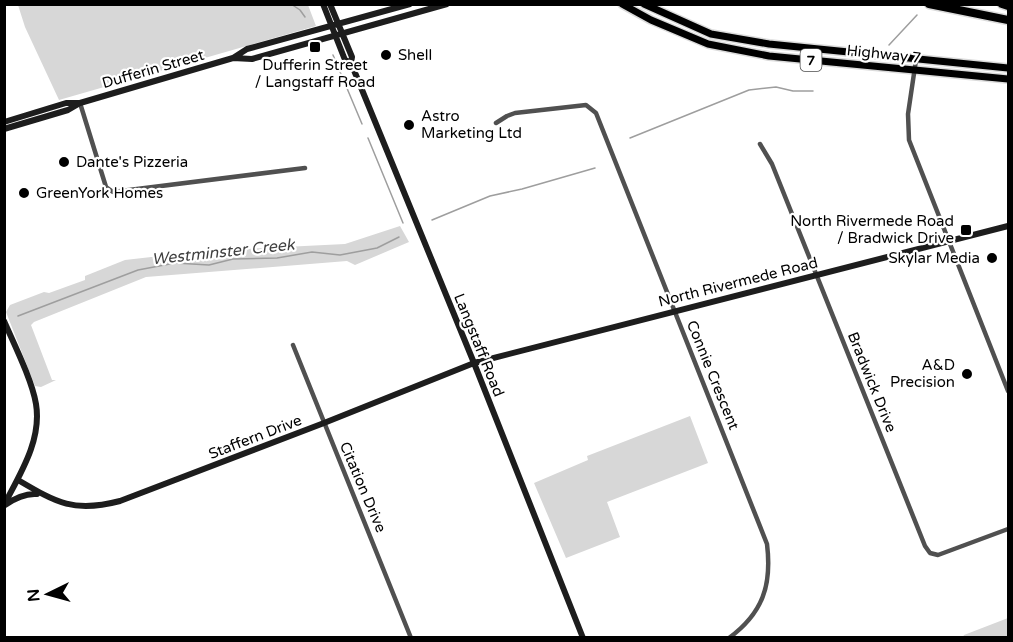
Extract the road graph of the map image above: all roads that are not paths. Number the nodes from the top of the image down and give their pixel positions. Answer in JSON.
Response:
{"nodes":[{"id":1,"x":323,"y":4,"type":"edge"},
{"id":2,"x":330,"y":4,"type":"edge"},
{"id":3,"x":410,"y":4,"type":"edge"},
{"id":4,"x":447,"y":4,"type":"edge"},
{"id":5,"x":622,"y":4,"type":"edge"},
{"id":6,"x":644,"y":4,"type":"edge"},
{"id":7,"x":929,"y":4,"type":"edge"},
{"id":8,"x":1002,"y":4,"type":"edge"},
{"id":9,"x":1008,"y":6,"type":"edge"},
{"id":10,"x":1008,"y":20,"type":"edge"},
{"id":11,"x":335,"y":25,"type":"junction"},
{"id":12,"x":338,"y":35,"type":"junction"},
{"id":13,"x":233,"y":58,"type":"junction"},
{"id":14,"x":916,"y":60,"type":"junction"},
{"id":15,"x":1008,"y":68,"type":"edge"},
{"id":16,"x":915,"y":71,"type":"junction"},
{"id":17,"x":1008,"y":79,"type":"edge"},
{"id":18,"x":80,"y":103,"type":"junction"},
{"id":19,"x":4,"y":122,"type":"edge"},
{"id":20,"x":496,"y":123,"type":"dead end"},
{"id":21,"x":4,"y":129,"type":"edge"},
{"id":22,"x":760,"y":144,"type":"dead end"},
{"id":23,"x":305,"y":168,"type":"dead end"},
{"id":24,"x":1008,"y":226,"type":"edge"},
{"id":25,"x":948,"y":242,"type":"junction"},
{"id":26,"x":816,"y":274,"type":"junction"},
{"id":27,"x":674,"y":311,"type":"junction"},
{"id":28,"x":4,"y":321,"type":"edge"},
{"id":29,"x":293,"y":345,"type":"dead end"},
{"id":30,"x":474,"y":363,"type":"junction"},
{"id":31,"x":1008,"y":391,"type":"edge"},
{"id":32,"x":324,"y":423,"type":"junction"},
{"id":33,"x":18,"y":480,"type":"junction"},
{"id":34,"x":41,"y":494,"type":"junction"},
{"id":35,"x":4,"y":505,"type":"edge"},
{"id":36,"x":1008,"y":529,"type":"edge"},
{"id":37,"x":411,"y":638,"type":"edge"},
{"id":38,"x":583,"y":638,"type":"edge"},
{"id":39,"x":729,"y":638,"type":"edge"}],
"edges":[{"from":1,"to":11,"type":"main road","name":"Langstaff Road"},
{"from":2,"to":11,"type":"main road","name":"Langstaff Road"},
{"from":3,"to":11,"type":"main road","name":"Dufferin Street"},
{"from":4,"to":12,"type":"main road","name":"Dufferin Street"},
{"from":5,"to":16,"type":"main road","name":"Highway 7","number":"7"},
{"from":6,"to":14,"type":"main road","name":"Highway 7","number":"7"},
{"from":7,"to":10,"type":"highway"},
{"from":8,"to":9,"type":"highway"},
{"from":11,"to":12,"type":"main road","name":"Langstaff Road"},
{"from":11,"to":13,"type":"main road","name":"Dufferin Street"},
{"from":12,"to":13,"type":"main road","name":"Dufferin Street"},
{"from":12,"to":30,"type":"main road","name":"Langstaff Road"},
{"from":13,"to":18,"type":"main road","name":"Dufferin Street"},
{"from":14,"to":15,"type":"main road","name":"Highway 7","number":"7"},
{"from":14,"to":16,"type":"street"},
{"from":16,"to":17,"type":"main road","name":"Highway 7","number":"7"},
{"from":16,"to":25,"type":"street"},
{"from":18,"to":19,"type":"main road","name":"Dufferin Street"},
{"from":18,"to":21,"type":"main road","name":"Dufferin Street"},
{"from":18,"to":23,"type":"street"},
{"from":20,"to":27,"type":"street","name":"Connie Crescent"},
{"from":22,"to":26,"type":"street","name":"Bradwick Drive"},
{"from":24,"to":25,"type":"main road","name":"North Rivermede Road"},
{"from":25,"to":26,"type":"main road","name":"North Rivermede Road"},
{"from":25,"to":31,"type":"street"},
{"from":26,"to":27,"type":"main road","name":"North Rivermede Road"},
{"from":26,"to":36,"type":"street","name":"Bradwick Drive"},
{"from":27,"to":30,"type":"main road","name":"North Rivermede Road"},
{"from":27,"to":39,"type":"street","name":"Connie Crescent"},
{"from":28,"to":33,"type":"main road"},
{"from":29,"to":32,"type":"street","name":"Citation Drive"},
{"from":30,"to":32,"type":"main road","name":"Staffern Drive"},
{"from":30,"to":38,"type":"main road","name":"Langstaff Road"},
{"from":32,"to":34,"type":"main road","name":"Staffern Drive"},
{"from":32,"to":37,"type":"street","name":"Citation Drive"},
{"from":33,"to":34,"type":"main road","name":"Staffern Drive"},
{"from":33,"to":35,"type":"main road"},
{"from":34,"to":35,"type":"main road"}]}
